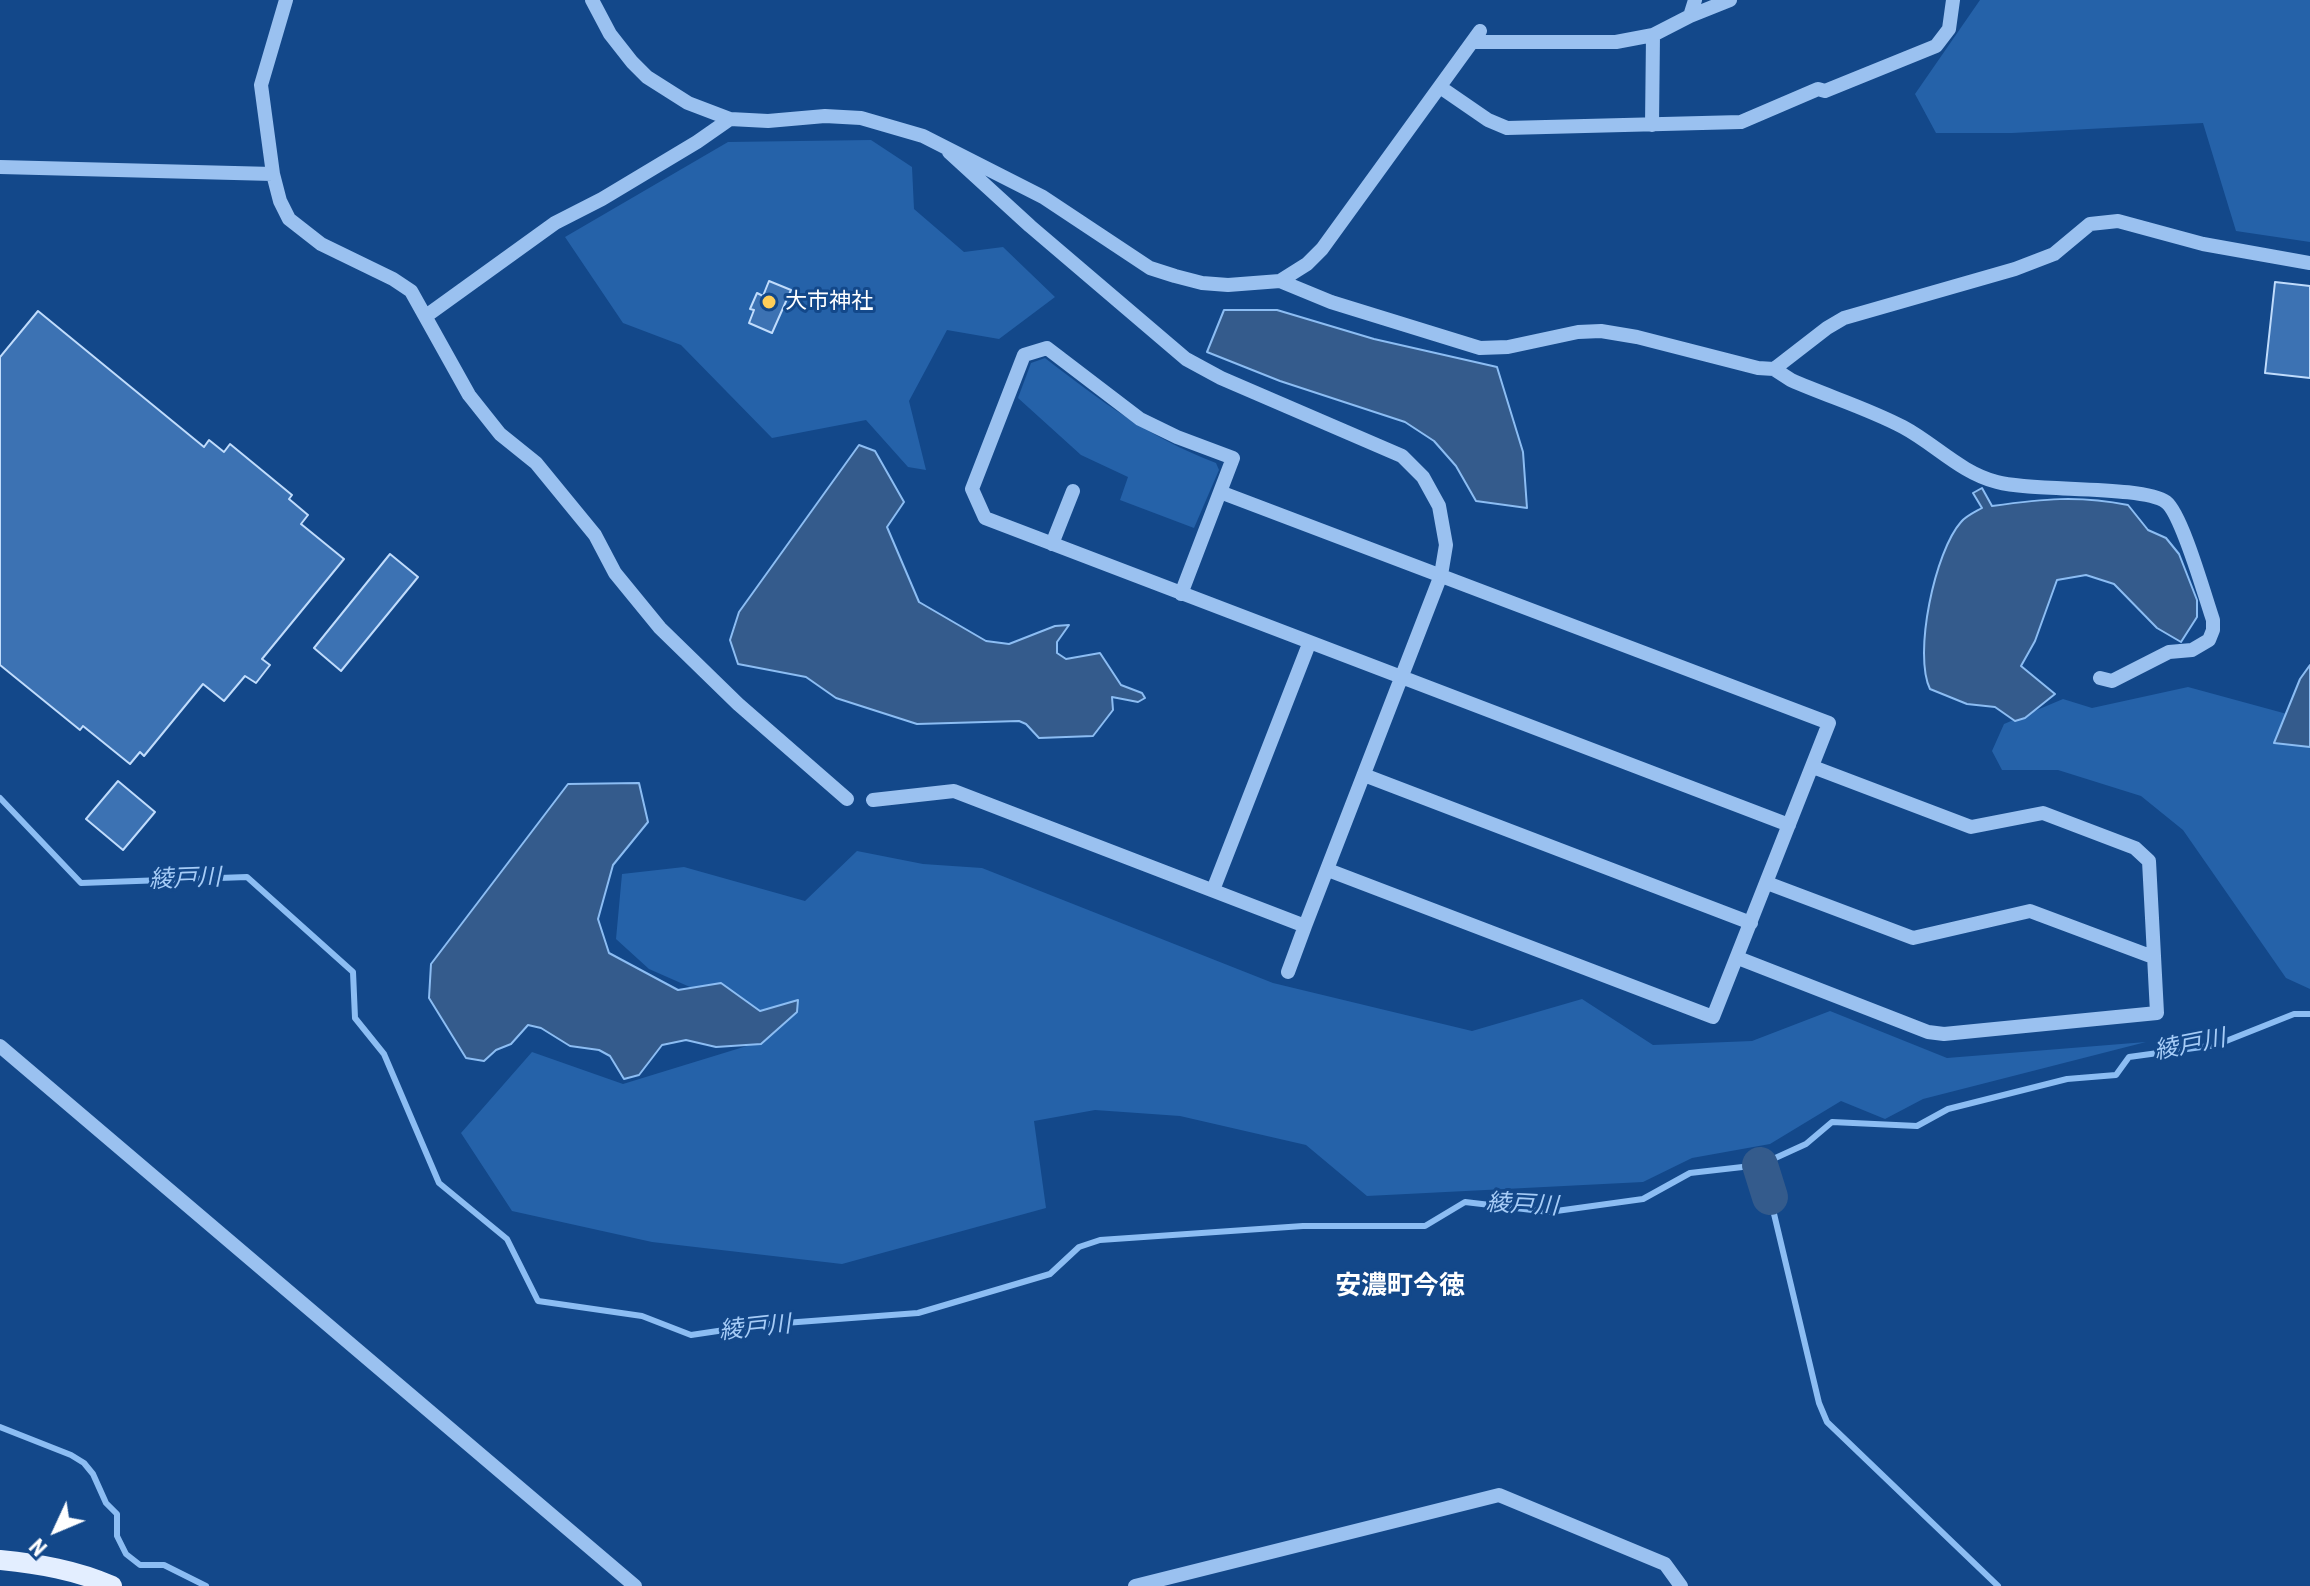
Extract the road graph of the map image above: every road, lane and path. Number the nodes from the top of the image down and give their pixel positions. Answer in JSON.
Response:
{"nodes":[{"id":1,"x":286,"y":0,"type":"edge"},
{"id":2,"x":592,"y":0,"type":"edge"},
{"id":3,"x":1695,"y":0,"type":"edge"},
{"id":4,"x":1730,"y":0,"type":"edge"},
{"id":5,"x":1953,"y":0,"type":"edge"},
{"id":6,"x":1690,"y":16,"type":"junction"},
{"id":7,"x":1653,"y":35,"type":"junction"},
{"id":8,"x":1440,"y":87,"type":"junction"},
{"id":9,"x":730,"y":119,"type":"junction"},
{"id":10,"x":1652,"y":125,"type":"junction"},
{"id":11,"x":949,"y":152,"type":"junction"},
{"id":12,"x":0,"y":167,"type":"edge"},
{"id":13,"x":273,"y":174,"type":"junction"},
{"id":14,"x":2310,"y":263,"type":"edge"},
{"id":15,"x":1280,"y":281,"type":"junction"},
{"id":16,"x":426,"y":316,"type":"junction"},
{"id":17,"x":1774,"y":369,"type":"junction"},
{"id":18,"x":1073,"y":491,"type":"dead end"},
{"id":19,"x":1220,"y":492,"type":"junction"},
{"id":20,"x":1052,"y":544,"type":"junction"},
{"id":21,"x":1441,"y":575,"type":"junction"},
{"id":22,"x":1181,"y":594,"type":"junction"},
{"id":23,"x":1309,"y":644,"type":"junction"},
{"id":24,"x":1401,"y":677,"type":"junction"},
{"id":25,"x":2100,"y":678,"type":"dead end"},
{"id":26,"x":1813,"y":767,"type":"junction"},
{"id":27,"x":1364,"y":775,"type":"junction"},
{"id":28,"x":847,"y":799,"type":"dead end"},
{"id":29,"x":873,"y":800,"type":"dead end"},
{"id":30,"x":1789,"y":825,"type":"junction"},
{"id":31,"x":1328,"y":870,"type":"junction"},
{"id":32,"x":1767,"y":883,"type":"junction"},
{"id":33,"x":1213,"y":890,"type":"junction"},
{"id":34,"x":1751,"y":923,"type":"junction"},
{"id":35,"x":1305,"y":926,"type":"junction"},
{"id":36,"x":2153,"y":957,"type":"junction"},
{"id":37,"x":1738,"y":958,"type":"junction"},
{"id":38,"x":1288,"y":972,"type":"dead end"},
{"id":39,"x":0,"y":1046,"type":"edge"},
{"id":40,"x":0,"y":1560,"type":"edge"},
{"id":41,"x":112,"y":1586,"type":"edge"},
{"id":42,"x":635,"y":1586,"type":"edge"},
{"id":43,"x":1135,"y":1586,"type":"edge"},
{"id":44,"x":1681,"y":1586,"type":"edge"}],
"edges":[{"from":1,"to":13,"type":"street"},
{"from":2,"to":9,"type":"street"},
{"from":3,"to":6,"type":"street"},
{"from":4,"to":6,"type":"street"},
{"from":5,"to":10,"type":"street"},
{"from":6,"to":7,"type":"street"},
{"from":7,"to":8,"type":"street"},
{"from":7,"to":10,"type":"street"},
{"from":8,"to":10,"type":"street"},
{"from":8,"to":15,"type":"street"},
{"from":9,"to":11,"type":"street"},
{"from":9,"to":16,"type":"street"},
{"from":11,"to":15,"type":"street"},
{"from":11,"to":21,"type":"street"},
{"from":12,"to":13,"type":"street"},
{"from":13,"to":16,"type":"street"},
{"from":14,"to":17,"type":"street"},
{"from":15,"to":17,"type":"street"},
{"from":16,"to":28,"type":"street"},
{"from":17,"to":25,"type":"street"},
{"from":18,"to":20,"type":"street"},
{"from":19,"to":20,"type":"street"},
{"from":19,"to":21,"type":"street"},
{"from":19,"to":22,"type":"street"},
{"from":20,"to":22,"type":"street"},
{"from":21,"to":24,"type":"street"},
{"from":21,"to":26,"type":"street"},
{"from":22,"to":23,"type":"street"},
{"from":23,"to":24,"type":"street"},
{"from":23,"to":33,"type":"street"},
{"from":24,"to":27,"type":"street"},
{"from":24,"to":30,"type":"street"},
{"from":26,"to":30,"type":"street"},
{"from":26,"to":36,"type":"street"},
{"from":27,"to":31,"type":"street"},
{"from":27,"to":34,"type":"street"},
{"from":29,"to":33,"type":"street"},
{"from":30,"to":32,"type":"street"},
{"from":31,"to":35,"type":"street"},
{"from":31,"to":37,"type":"street"},
{"from":32,"to":34,"type":"street"},
{"from":32,"to":36,"type":"street"},
{"from":33,"to":35,"type":"street"},
{"from":34,"to":37,"type":"street"},
{"from":35,"to":38,"type":"street"},
{"from":36,"to":37,"type":"street"},
{"from":39,"to":42,"type":"street"},
{"from":40,"to":41,"type":"main road"},
{"from":43,"to":44,"type":"street"}]}
